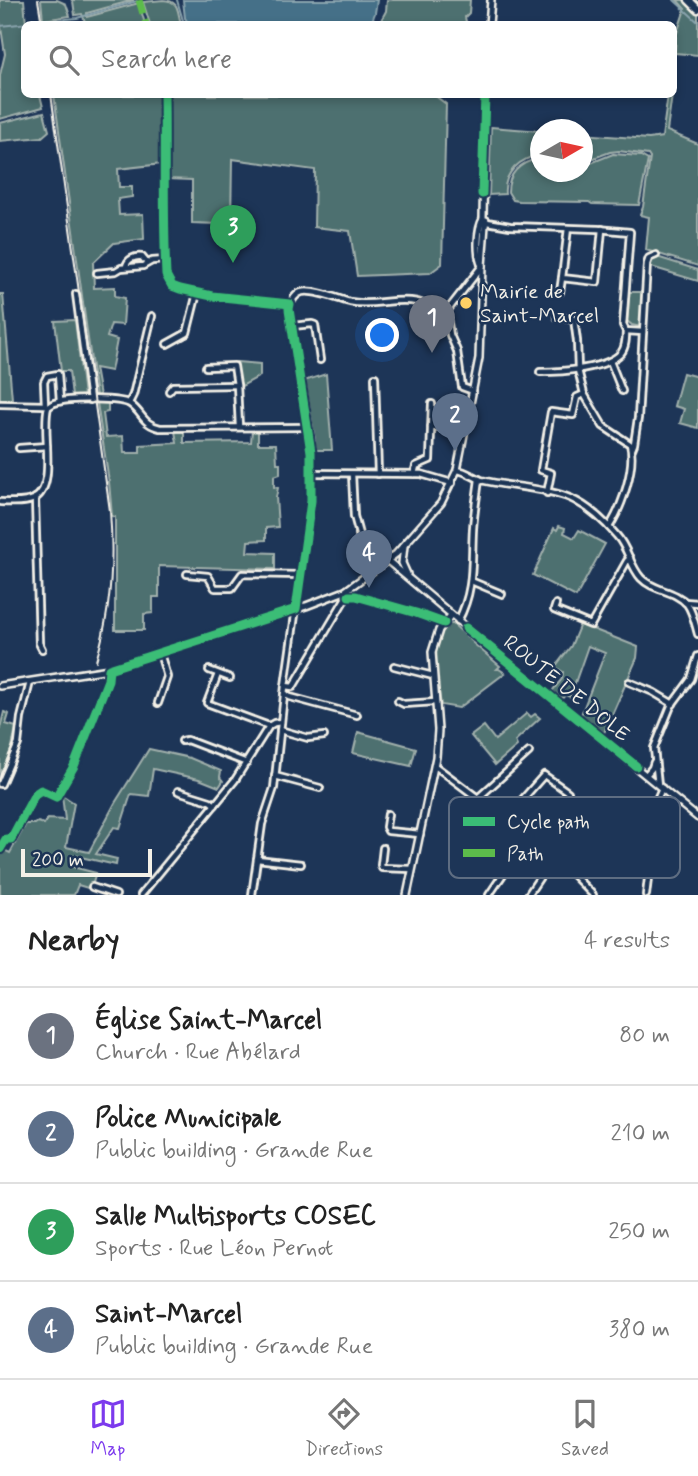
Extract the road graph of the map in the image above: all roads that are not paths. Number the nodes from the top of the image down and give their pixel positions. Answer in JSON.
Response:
{"nodes":[{"id":1,"x":491,"y":0,"type":"edge"},
{"id":2,"x":689,"y":0,"type":"edge"},
{"id":3,"x":698,"y":9,"type":"edge"},
{"id":4,"x":489,"y":21,"type":"edge"},
{"id":5,"x":164,"y":98,"type":"edge"},
{"id":6,"x":485,"y":98,"type":"edge"},
{"id":7,"x":484,"y":222,"type":"junction"},
{"id":8,"x":568,"y":228,"type":"junction"},
{"id":9,"x":602,"y":229,"type":"junction"},
{"id":10,"x":656,"y":255,"type":"dead end"},
{"id":11,"x":166,"y":260,"type":"junction"},
{"id":12,"x":147,"y":263,"type":"junction"},
{"id":13,"x":482,"y":266,"type":"junction"},
{"id":14,"x":126,"y":267,"type":"junction"},
{"id":15,"x":97,"y":273,"type":"dead end"},
{"id":16,"x":562,"y":278,"type":"junction"},
{"id":17,"x":561,"y":292,"type":"dead end"},
{"id":18,"x":197,"y":293,"type":"junction"},
{"id":19,"x":76,"y":294,"type":"dead end"},
{"id":20,"x":291,"y":302,"type":"junction"},
{"id":21,"x":446,"y":311,"type":"junction"},
{"id":22,"x":152,"y":316,"type":"dead end"},
{"id":23,"x":556,"y":317,"type":"dead end"},
{"id":24,"x":292,"y":326,"type":"junction"},
{"id":25,"x":626,"y":331,"type":"junction"},
{"id":26,"x":643,"y":332,"type":"junction"},
{"id":27,"x":167,"y":344,"type":"dead end"},
{"id":28,"x":320,"y":360,"type":"dead end"},
{"id":29,"x":610,"y":361,"type":"junction"},
{"id":30,"x":206,"y":367,"type":"dead end"},
{"id":31,"x":578,"y":370,"type":"junction"},
{"id":32,"x":540,"y":372,"type":"dead end"},
{"id":33,"x":375,"y":377,"type":"dead end"},
{"id":34,"x":237,"y":384,"type":"junction"},
{"id":35,"x":169,"y":391,"type":"dead end"},
{"id":36,"x":473,"y":391,"type":"junction"},
{"id":37,"x":622,"y":391,"type":"dead end"},
{"id":38,"x":584,"y":394,"type":"junction"},
{"id":39,"x":90,"y":400,"type":"junction"},
{"id":40,"x":60,"y":401,"type":"junction"},
{"id":41,"x":129,"y":403,"type":"junction"},
{"id":42,"x":0,"y":404,"type":"edge"},
{"id":43,"x":432,"y":404,"type":"dead end"},
{"id":44,"x":47,"y":406,"type":"junction"},
{"id":45,"x":239,"y":427,"type":"junction"},
{"id":46,"x":431,"y":427,"type":"junction"},
{"id":47,"x":308,"y":428,"type":"junction"},
{"id":48,"x":465,"y":430,"type":"junction"},
{"id":49,"x":47,"y":446,"type":"junction"},
{"id":50,"x":19,"y":448,"type":"dead end"},
{"id":51,"x":631,"y":450,"type":"junction"},
{"id":52,"x":457,"y":470,"type":"junction"},
{"id":53,"x":312,"y":473,"type":"junction"},
{"id":54,"x":352,"y":474,"type":"junction"},
{"id":55,"x":378,"y":474,"type":"junction"},
{"id":56,"x":414,"y":474,"type":"junction"},
{"id":57,"x":479,"y":479,"type":"junction"},
{"id":58,"x":452,"y":483,"type":"junction"},
{"id":59,"x":547,"y":492,"type":"junction"},
{"id":60,"x":35,"y":498,"type":"junction"},
{"id":61,"x":0,"y":502,"type":"edge"},
{"id":62,"x":609,"y":527,"type":"junction"},
{"id":63,"x":404,"y":546,"type":"junction"},
{"id":64,"x":363,"y":549,"type":"dead end"},
{"id":65,"x":630,"y":558,"type":"junction"},
{"id":66,"x":388,"y":561,"type":"junction"},
{"id":67,"x":187,"y":574,"type":"dead end"},
{"id":68,"x":300,"y":575,"type":"junction"},
{"id":69,"x":471,"y":581,"type":"junction"},
{"id":70,"x":413,"y":582,"type":"junction"},
{"id":71,"x":502,"y":594,"type":"dead end"},
{"id":72,"x":684,"y":602,"type":"junction"},
{"id":73,"x":698,"y":603,"type":"edge"},
{"id":74,"x":556,"y":604,"type":"dead end"},
{"id":75,"x":296,"y":609,"type":"junction"},
{"id":76,"x":695,"y":614,"type":"edge"},
{"id":77,"x":451,"y":615,"type":"junction"},
{"id":78,"x":457,"y":621,"type":"junction"},
{"id":79,"x":444,"y":623,"type":"junction"},
{"id":80,"x":698,"y":634,"type":"edge"},
{"id":81,"x":42,"y":649,"type":"dead end"},
{"id":82,"x":160,"y":653,"type":"junction"},
{"id":83,"x":698,"y":656,"type":"edge"},
{"id":84,"x":400,"y":659,"type":"dead end"},
{"id":85,"x":109,"y":669,"type":"junction"},
{"id":86,"x":209,"y":670,"type":"dead end"},
{"id":87,"x":218,"y":674,"type":"junction"},
{"id":88,"x":433,"y":677,"type":"junction"},
{"id":89,"x":230,"y":678,"type":"dead end"},
{"id":90,"x":629,"y":681,"type":"dead end"},
{"id":91,"x":30,"y":682,"type":"junction"},
{"id":92,"x":0,"y":686,"type":"edge"},
{"id":93,"x":285,"y":686,"type":"junction"},
{"id":94,"x":284,"y":694,"type":"junction"},
{"id":95,"x":398,"y":701,"type":"dead end"},
{"id":96,"x":435,"y":702,"type":"junction"},
{"id":97,"x":158,"y":703,"type":"dead end"},
{"id":98,"x":673,"y":704,"type":"junction"},
{"id":99,"x":357,"y":715,"type":"dead end"},
{"id":100,"x":281,"y":722,"type":"junction"},
{"id":101,"x":269,"y":726,"type":"junction"},
{"id":102,"x":280,"y":730,"type":"junction"},
{"id":103,"x":324,"y":737,"type":"dead end"},
{"id":104,"x":182,"y":741,"type":"dead end"},
{"id":105,"x":530,"y":752,"type":"dead end"},
{"id":106,"x":654,"y":761,"type":"junction"},
{"id":107,"x":247,"y":763,"type":"junction"},
{"id":108,"x":435,"y":766,"type":"junction"},
{"id":109,"x":646,"y":775,"type":"junction"},
{"id":110,"x":275,"y":776,"type":"junction"},
{"id":111,"x":0,"y":784,"type":"edge"},
{"id":112,"x":660,"y":787,"type":"junction"},
{"id":113,"x":320,"y":788,"type":"dead end"},
{"id":114,"x":178,"y":791,"type":"dead end"},
{"id":115,"x":58,"y":794,"type":"dead end"},
{"id":116,"x":478,"y":797,"type":"joint"},
{"id":117,"x":525,"y":797,"type":"edge"},
{"id":118,"x":567,"y":797,"type":"edge"},
{"id":119,"x":658,"y":797,"type":"edge"},
{"id":120,"x":672,"y":797,"type":"edge"},
{"id":121,"x":680,"y":803,"type":"edge"},
{"id":122,"x":215,"y":805,"type":"junction"},
{"id":123,"x":388,"y":814,"type":"dead end"},
{"id":124,"x":698,"y":818,"type":"edge"},
{"id":125,"x":420,"y":834,"type":"junction"},
{"id":126,"x":383,"y":848,"type":"dead end"},
{"id":127,"x":257,"y":859,"type":"junction"},
{"id":128,"x":301,"y":864,"type":"dead end"},
{"id":129,"x":412,"y":869,"type":"junction"},
{"id":130,"x":501,"y":878,"type":"edge"},
{"id":131,"x":539,"y":878,"type":"edge"},
{"id":132,"x":576,"y":878,"type":"edge"},
{"id":133,"x":92,"y":887,"type":"dead end"},
{"id":134,"x":116,"y":895,"type":"edge"},
{"id":135,"x":141,"y":895,"type":"edge"},
{"id":136,"x":252,"y":895,"type":"edge"},
{"id":137,"x":407,"y":895,"type":"edge"},
{"id":138,"x":489,"y":895,"type":"edge"},
{"id":139,"x":528,"y":895,"type":"edge"},
{"id":140,"x":593,"y":895,"type":"edge"}],
"edges":[{"from":1,"to":4,"type":"main road"},
{"from":2,"to":3,"type":"main road"},
{"from":5,"to":11,"type":"street"},
{"from":6,"to":7,"type":"main road"},
{"from":7,"to":8,"type":"street"},
{"from":7,"to":13,"type":"main road"},
{"from":8,"to":9,"type":"street"},
{"from":8,"to":16,"type":"street"},
{"from":9,"to":16,"type":"street"},
{"from":9,"to":25,"type":"street"},
{"from":10,"to":26,"type":"street"},
{"from":11,"to":12,"type":"street"},
{"from":11,"to":18,"type":"street"},
{"from":12,"to":14,"type":"street"},
{"from":12,"to":14,"type":"street"},
{"from":13,"to":21,"type":"street"},
{"from":13,"to":36,"type":"main road"},
{"from":14,"to":15,"type":"street"},
{"from":16,"to":17,"type":"street"},
{"from":18,"to":20,"type":"street"},
{"from":18,"to":27,"type":"street"},
{"from":19,"to":39,"type":"street"},
{"from":20,"to":21,"type":"street"},
{"from":20,"to":24,"type":"street"},
{"from":21,"to":36,"type":"street"},
{"from":22,"to":41,"type":"street"},
{"from":23,"to":31,"type":"street"},
{"from":24,"to":28,"type":"street"},
{"from":24,"to":47,"type":"street"},
{"from":25,"to":26,"type":"street"},
{"from":25,"to":29,"type":"street"},
{"from":26,"to":51,"type":"street"},
{"from":29,"to":31,"type":"street"},
{"from":29,"to":37,"type":"street"},
{"from":30,"to":34,"type":"street"},
{"from":31,"to":32,"type":"street"},
{"from":31,"to":38,"type":"street"},
{"from":33,"to":55,"type":"street"},
{"from":34,"to":35,"type":"street"},
{"from":34,"to":45,"type":"street"},
{"from":36,"to":48,"type":"main road"},
{"from":38,"to":51,"type":"street"},
{"from":38,"to":59,"type":"street"},
{"from":39,"to":40,"type":"street"},
{"from":39,"to":41,"type":"street"},
{"from":40,"to":44,"type":"street"},
{"from":40,"to":44,"type":"street"},
{"from":41,"to":45,"type":"street"},
{"from":42,"to":44,"type":"street"},
{"from":43,"to":46,"type":"street"},
{"from":44,"to":49,"type":"street"},
{"from":45,"to":47,"type":"street"},
{"from":46,"to":48,"type":"street"},
{"from":46,"to":56,"type":"street"},
{"from":47,"to":53,"type":"street"},
{"from":48,"to":52,"type":"main road"},
{"from":49,"to":50,"type":"street"},
{"from":49,"to":60,"type":"street"},
{"from":51,"to":62,"type":"street"},
{"from":52,"to":57,"type":"street"},
{"from":52,"to":58,"type":"main road"},
{"from":53,"to":54,"type":"street"},
{"from":53,"to":68,"type":"street"},
{"from":54,"to":55,"type":"street"},
{"from":54,"to":64,"type":"street"},
{"from":55,"to":56,"type":"street"},
{"from":56,"to":58,"type":"street"},
{"from":57,"to":59,"type":"street"},
{"from":57,"to":69,"type":"street"},
{"from":58,"to":63,"type":"main road"},
{"from":59,"to":62,"type":"street"},
{"from":60,"to":61,"type":"street"},
{"from":60,"to":81,"type":"street"},
{"from":62,"to":65,"type":"street"},
{"from":63,"to":66,"type":"main road"},
{"from":63,"to":70,"type":"main road"},
{"from":65,"to":72,"type":"street"},
{"from":65,"to":74,"type":"street"},
{"from":66,"to":70,"type":"main road","name":"ROUTE DE DOLE"},
{"from":66,"to":75,"type":"main road"},
{"from":67,"to":68,"type":"street"},
{"from":68,"to":75,"type":"street"},
{"from":69,"to":71,"type":"street"},
{"from":69,"to":78,"type":"street"},
{"from":70,"to":77,"type":"main road","name":"ROUTE DE DOLE"},
{"from":72,"to":73,"type":"street"},
{"from":72,"to":76,"type":"street"},
{"from":75,"to":82,"type":"main road"},
{"from":75,"to":93,"type":"street"},
{"from":76,"to":80,"type":"street"},
{"from":77,"to":78,"type":"main road","name":"ROUTE DE DOLE"},
{"from":77,"to":79,"type":"main road"},
{"from":78,"to":109,"type":"main road","name":"ROUTE DE DOLE"},
{"from":79,"to":88,"type":"main road"},
{"from":79,"to":93,"type":"street"},
{"from":82,"to":85,"type":"main road"},
{"from":82,"to":97,"type":"street"},
{"from":83,"to":98,"type":"street"},
{"from":84,"to":88,"type":"street"},
{"from":85,"to":91,"type":"main road"},
{"from":85,"to":115,"type":"street"},
{"from":86,"to":87,"type":"street"},
{"from":87,"to":89,"type":"street"},
{"from":87,"to":101,"type":"street"},
{"from":88,"to":96,"type":"main road"},
{"from":90,"to":98,"type":"street"},
{"from":91,"to":92,"type":"main road"},
{"from":91,"to":111,"type":"street"},
{"from":93,"to":94,"type":"street"},
{"from":94,"to":99,"type":"street"},
{"from":94,"to":100,"type":"street"},
{"from":95,"to":96,"type":"street"},
{"from":96,"to":108,"type":"main road"},
{"from":98,"to":106,"type":"street"},
{"from":100,"to":101,"type":"street"},
{"from":100,"to":102,"type":"street"},
{"from":101,"to":107,"type":"street"},
{"from":102,"to":103,"type":"street"},
{"from":102,"to":110,"type":"street"},
{"from":104,"to":107,"type":"street"},
{"from":105,"to":116,"type":"street"},
{"from":106,"to":109,"type":"street"},
{"from":106,"to":112,"type":"street"},
{"from":107,"to":122,"type":"street"},
{"from":108,"to":116,"type":"street"},
{"from":108,"to":125,"type":"main road"},
{"from":109,"to":112,"type":"main road","name":"ROUTE DE DOLE"},
{"from":110,"to":113,"type":"street"},
{"from":110,"to":127,"type":"street"},
{"from":112,"to":119,"type":"street"},
{"from":112,"to":120,"type":"main road","name":"ROUTE DE DOLE"},
{"from":114,"to":122,"type":"street"},
{"from":117,"to":118,"type":"street"},
{"from":121,"to":124,"type":"main road","name":"ROUTE DE DOLE"},
{"from":122,"to":135,"type":"street"},
{"from":123,"to":125,"type":"street"},
{"from":125,"to":129,"type":"main road"},
{"from":126,"to":129,"type":"street"},
{"from":127,"to":128,"type":"street"},
{"from":127,"to":136,"type":"street"},
{"from":129,"to":137,"type":"main road"},
{"from":130,"to":138,"type":"street"},
{"from":131,"to":139,"type":"street"},
{"from":132,"to":140,"type":"street"},
{"from":133,"to":134,"type":"street"}]}
